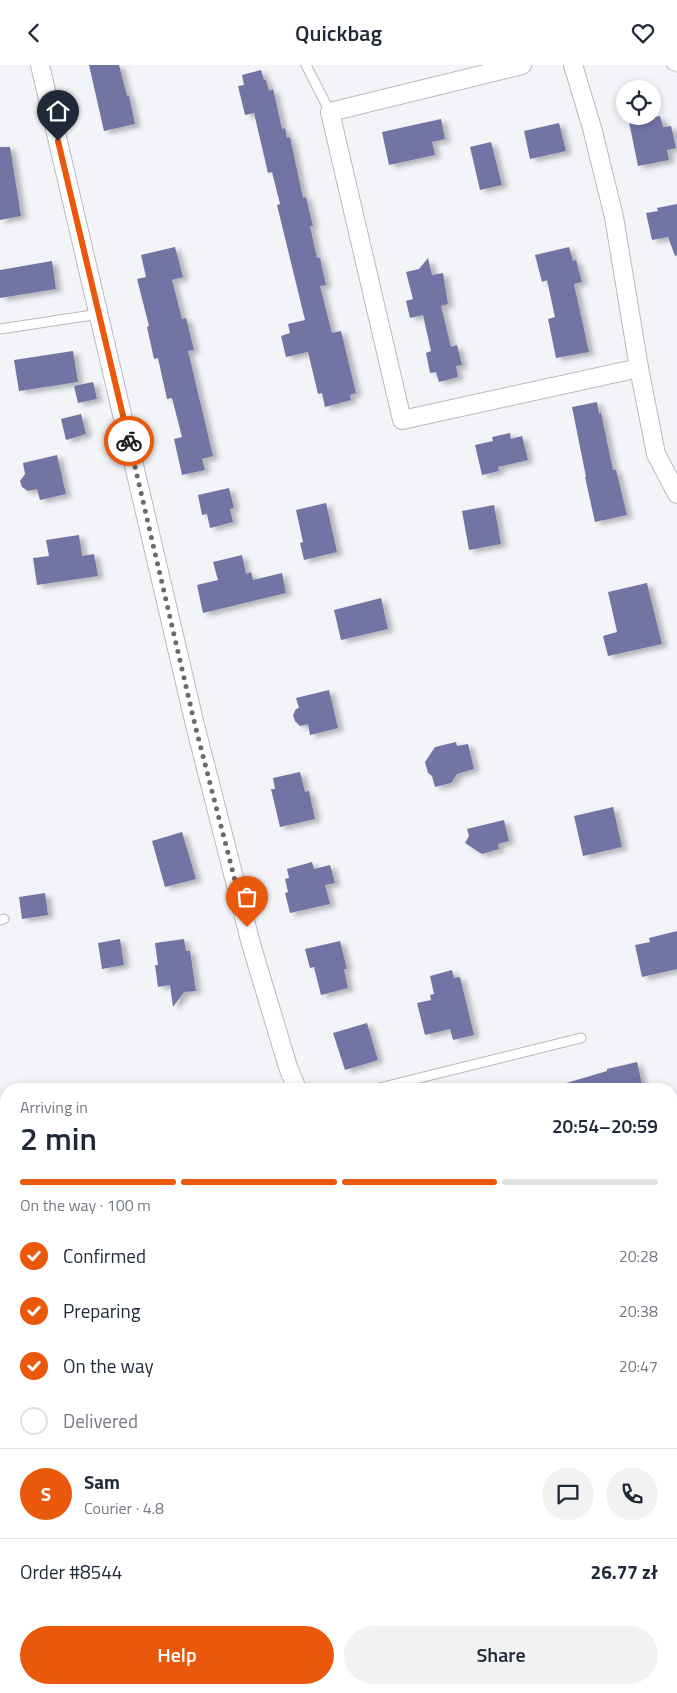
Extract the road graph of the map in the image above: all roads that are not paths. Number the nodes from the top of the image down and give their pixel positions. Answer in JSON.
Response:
{"nodes":[{"id":1,"x":40,"y":65,"type":"edge"},
{"id":2,"x":306,"y":65,"type":"edge"},
{"id":3,"x":522,"y":65,"type":"edge"},
{"id":4,"x":574,"y":65,"type":"edge"},
{"id":5,"x":672,"y":65,"type":"edge"},
{"id":6,"x":677,"y":67,"type":"edge"},
{"id":7,"x":330,"y":112,"type":"junction"},
{"id":8,"x":99,"y":313,"type":"junction"},
{"id":9,"x":0,"y":329,"type":"edge"},
{"id":10,"x":640,"y":368,"type":"junction"},
{"id":11,"x":677,"y":494,"type":"edge"},
{"id":12,"x":581,"y":1038,"type":"dead end"},
{"id":13,"x":295,"y":1083,"type":"edge"},
{"id":14,"x":399,"y":1083,"type":"edge"}],
"edges":[{"from":1,"to":8,"type":"street"},
{"from":2,"to":7,"type":"lane"},
{"from":3,"to":7,"type":"street"},
{"from":4,"to":10,"type":"street"},
{"from":5,"to":6,"type":"lane"},
{"from":7,"to":10,"type":"street"},
{"from":8,"to":9,"type":"lane"},
{"from":8,"to":13,"type":"street"},
{"from":10,"to":11,"type":"street"},
{"from":12,"to":14,"type":"lane"}]}
